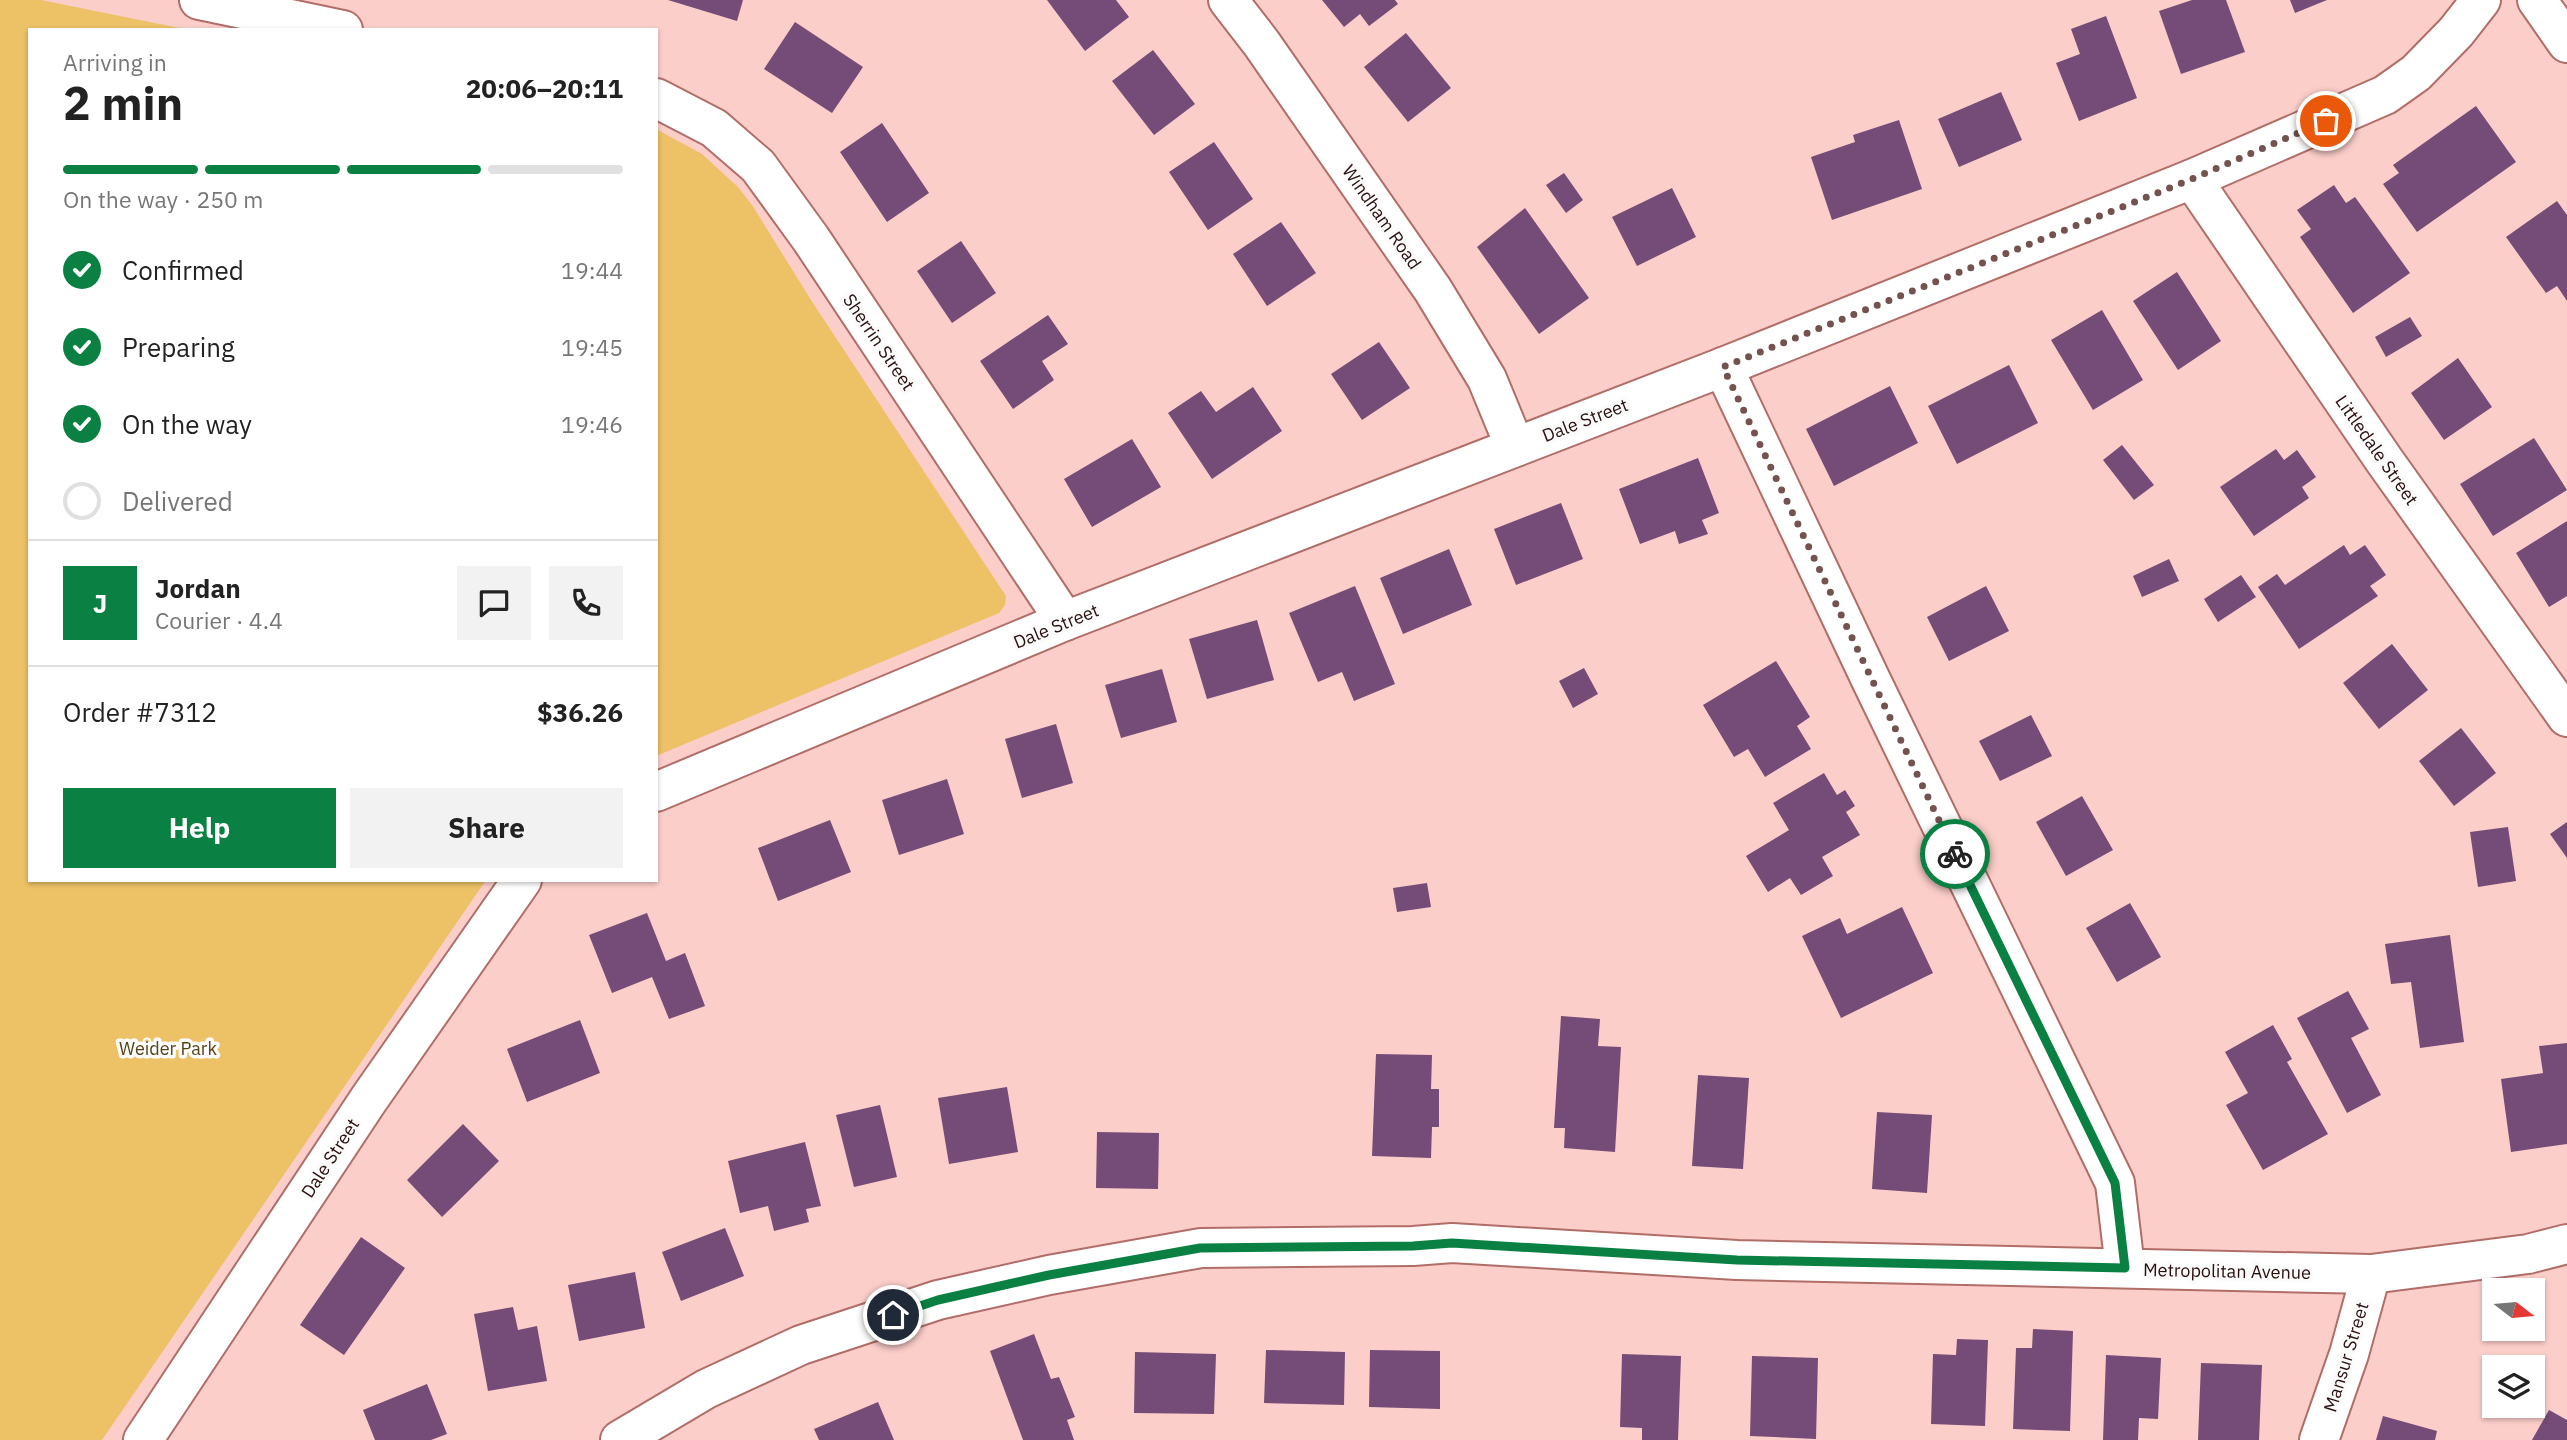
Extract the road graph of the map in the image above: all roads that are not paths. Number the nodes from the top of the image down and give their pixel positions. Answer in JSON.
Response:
{"nodes":[{"id":1,"x":199,"y":0,"type":"edge"},
{"id":2,"x":1228,"y":0,"type":"edge"},
{"id":3,"x":2481,"y":0,"type":"edge"},
{"id":4,"x":2537,"y":0,"type":"edge"},
{"id":5,"x":333,"y":28,"type":"edge"},
{"id":6,"x":2567,"y":43,"type":"edge"},
{"id":7,"x":658,"y":99,"type":"edge"},
{"id":8,"x":2192,"y":179,"type":"junction"},
{"id":9,"x":1723,"y":367,"type":"junction"},
{"id":10,"x":1515,"y":447,"type":"junction"},
{"id":11,"x":1065,"y":621,"type":"junction"},
{"id":12,"x":2567,"y":717,"type":"edge"},
{"id":13,"x":658,"y":791,"type":"edge"},
{"id":14,"x":521,"y":882,"type":"edge"},
{"id":15,"x":2567,"y":1244,"type":"edge"},
{"id":16,"x":2125,"y":1268,"type":"junction"},
{"id":17,"x":2371,"y":1275,"type":"junction"},
{"id":18,"x":143,"y":1440,"type":"edge"},
{"id":19,"x":620,"y":1440,"type":"edge"},
{"id":20,"x":2319,"y":1440,"type":"edge"}],
"edges":[{"from":1,"to":5,"type":"street"},
{"from":2,"to":10,"type":"street","name":"Windham Road"},
{"from":3,"to":8,"type":"street","name":"Dale Street"},
{"from":4,"to":6,"type":"street"},
{"from":7,"to":11,"type":"street","name":"Sherrin Street"},
{"from":8,"to":9,"type":"street","name":"Dale Street"},
{"from":8,"to":12,"type":"street","name":"Littledale Street"},
{"from":9,"to":10,"type":"street","name":"Dale Street"},
{"from":9,"to":16,"type":"street"},
{"from":10,"to":11,"type":"street","name":"Dale Street"},
{"from":11,"to":13,"type":"street","name":"Dale Street"},
{"from":14,"to":18,"type":"street","name":"Dale Street"},
{"from":15,"to":17,"type":"street","name":"Metropolitan Avenue"},
{"from":16,"to":17,"type":"street","name":"Metropolitan Avenue"},
{"from":16,"to":19,"type":"street","name":"Metropolitan Avenue"},
{"from":17,"to":20,"type":"street","name":"Mansur Street"}]}
